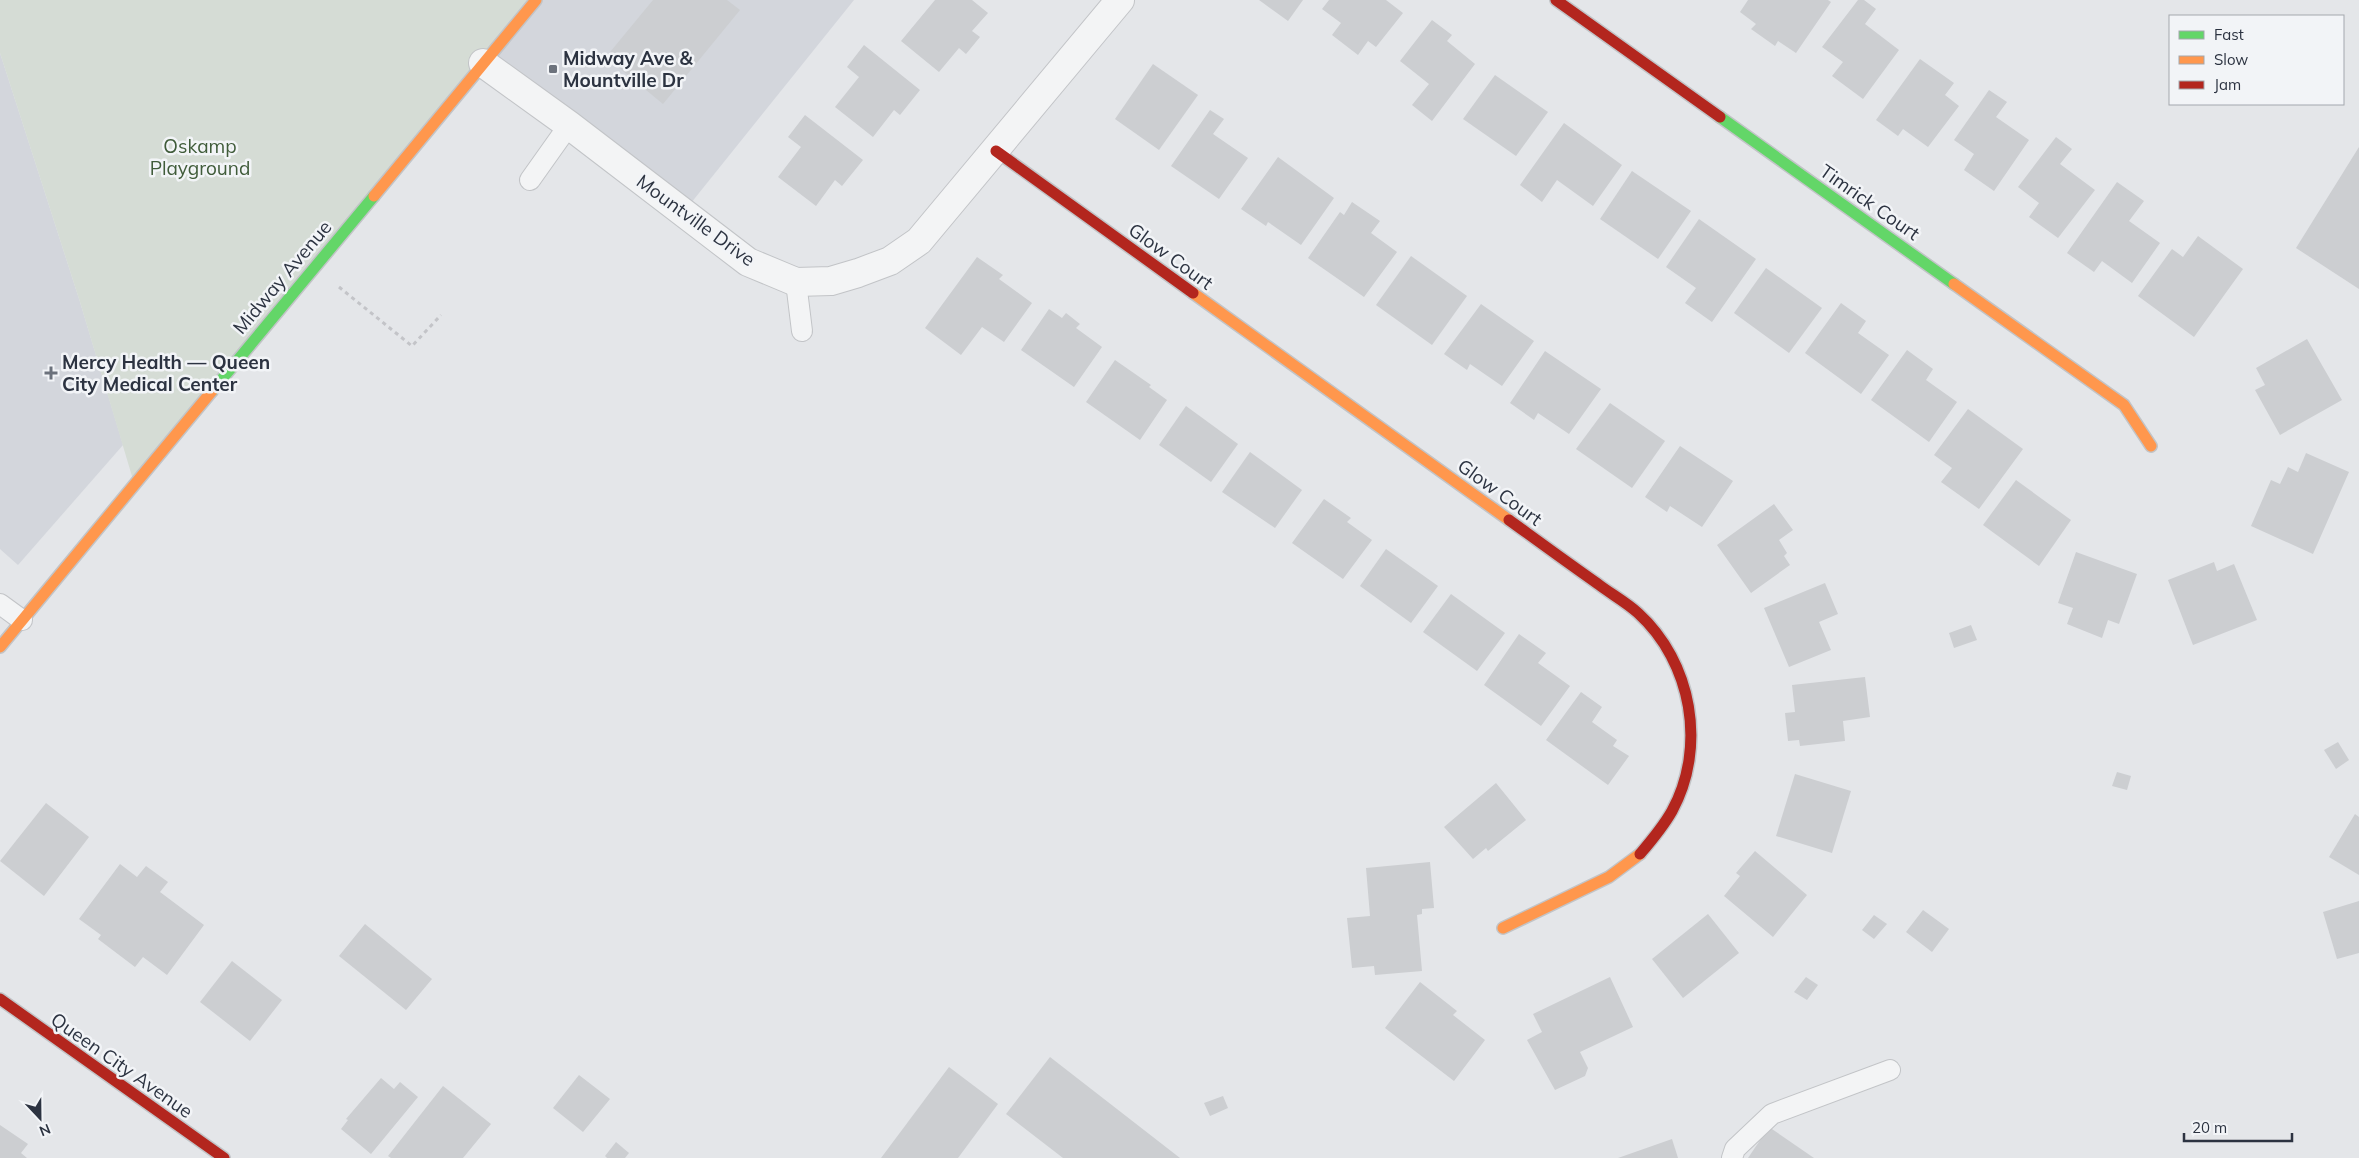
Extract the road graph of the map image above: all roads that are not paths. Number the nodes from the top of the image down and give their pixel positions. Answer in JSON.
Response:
{"nodes":[{"id":1,"x":536,"y":0,"type":"edge"},
{"id":2,"x":1120,"y":0,"type":"edge"},
{"id":3,"x":1556,"y":0,"type":"edge"},
{"id":4,"x":483,"y":63,"type":"junction"},
{"id":5,"x":569,"y":125,"type":"junction"},
{"id":6,"x":996,"y":151,"type":"junction"},
{"id":7,"x":530,"y":180,"type":"dead end"},
{"id":8,"x":796,"y":282,"type":"junction"},
{"id":9,"x":802,"y":331,"type":"dead end"},
{"id":10,"x":2151,"y":446,"type":"dead end"},
{"id":11,"x":0,"y":604,"type":"edge"},
{"id":12,"x":22,"y":620,"type":"junction"},
{"id":13,"x":0,"y":647,"type":"edge"},
{"id":14,"x":1503,"y":928,"type":"dead end"},
{"id":15,"x":0,"y":999,"type":"edge"},
{"id":16,"x":1890,"y":1070,"type":"dead end"},
{"id":17,"x":224,"y":1158,"type":"edge"},
{"id":18,"x":1732,"y":1158,"type":"edge"}],
"edges":[{"from":1,"to":4,"type":"street","name":"Midway Avenue"},
{"from":2,"to":6,"type":"street","name":"Mountville Drive"},
{"from":3,"to":10,"type":"street","name":"Timrick Court"},
{"from":4,"to":5,"type":"street","name":"Mountville Drive"},
{"from":4,"to":12,"type":"street","name":"Midway Avenue"},
{"from":5,"to":7,"type":"lane"},
{"from":5,"to":8,"type":"street","name":"Mountville Drive"},
{"from":6,"to":8,"type":"street","name":"Mountville Drive"},
{"from":6,"to":14,"type":"street","name":"Glow Court"},
{"from":8,"to":9,"type":"lane"},
{"from":11,"to":12,"type":"lane"},
{"from":12,"to":13,"type":"street","name":"Midway Avenue"},
{"from":15,"to":17,"type":"street","name":"Queen City Avenue"},
{"from":16,"to":18,"type":"lane"}]}
